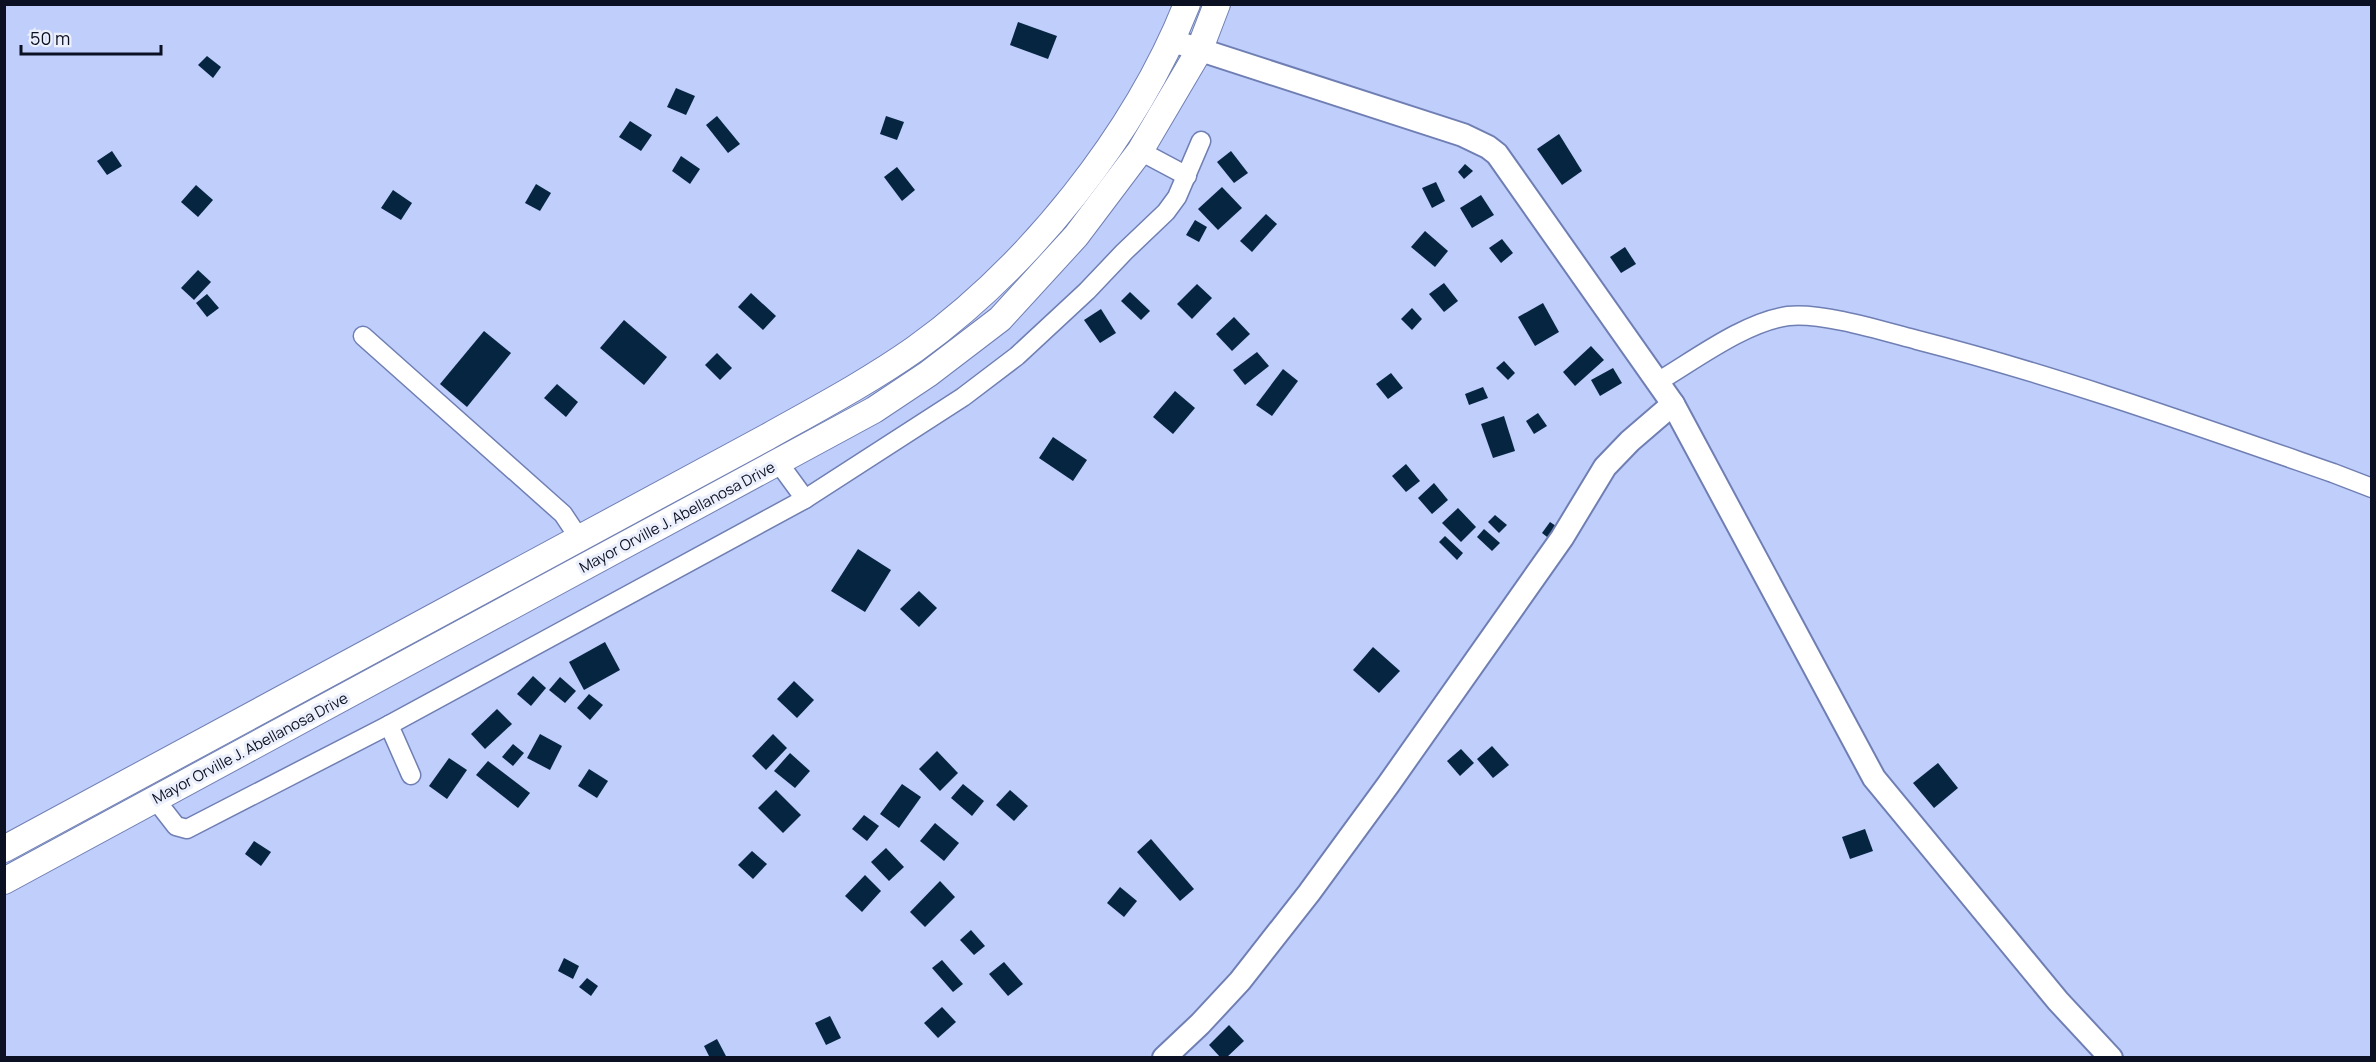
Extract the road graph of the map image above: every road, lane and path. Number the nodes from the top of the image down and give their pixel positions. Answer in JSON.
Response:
{"nodes":[{"id":1,"x":1187,"y":4,"type":"edge"},
{"id":2,"x":1218,"y":4,"type":"edge"},
{"id":3,"x":1173,"y":40,"type":"junction"},
{"id":4,"x":1199,"y":51,"type":"junction"},
{"id":5,"x":1201,"y":141,"type":"dead end"},
{"id":6,"x":1140,"y":151,"type":"junction"},
{"id":7,"x":1187,"y":176,"type":"junction"},
{"id":8,"x":363,"y":336,"type":"dead end"},
{"id":9,"x":1659,"y":381,"type":"junction"},
{"id":10,"x":1673,"y":404,"type":"junction"},
{"id":11,"x":778,"y":462,"type":"junction"},
{"id":12,"x":2372,"y":488,"type":"edge"},
{"id":13,"x":805,"y":499,"type":"junction"},
{"id":14,"x":579,"y":538,"type":"junction"},
{"id":15,"x":389,"y":725,"type":"junction"},
{"id":16,"x":411,"y":775,"type":"dead end"},
{"id":17,"x":155,"y":799,"type":"junction"},
{"id":18,"x":4,"y":849,"type":"edge"},
{"id":19,"x":4,"y":881,"type":"edge"},
{"id":20,"x":1164,"y":1058,"type":"edge"},
{"id":21,"x":2111,"y":1058,"type":"edge"}],
"edges":[{"from":1,"to":3,"type":"main road","name":"Mayor Orville J. Abellanosa Drive"},
{"from":2,"to":4,"type":"main road","name":"Mayor Orville J. Abellanosa Drive"},
{"from":3,"to":4,"type":"street"},
{"from":3,"to":14,"type":"main road","name":"Mayor Orville J. Abellanosa Drive"},
{"from":4,"to":6,"type":"main road","name":"Mayor Orville J. Abellanosa Drive"},
{"from":4,"to":9,"type":"street"},
{"from":5,"to":7,"type":"street"},
{"from":6,"to":7,"type":"street"},
{"from":6,"to":11,"type":"main road","name":"Mayor Orville J. Abellanosa Drive"},
{"from":7,"to":13,"type":"street"},
{"from":8,"to":14,"type":"street"},
{"from":9,"to":10,"type":"street"},
{"from":9,"to":12,"type":"street"},
{"from":10,"to":20,"type":"street"},
{"from":10,"to":21,"type":"street"},
{"from":11,"to":13,"type":"street"},
{"from":11,"to":17,"type":"main road","name":"Mayor Orville J. Abellanosa Drive"},
{"from":13,"to":15,"type":"street"},
{"from":14,"to":18,"type":"main road","name":"Mayor Orville J. Abellanosa Drive"},
{"from":15,"to":16,"type":"street"},
{"from":15,"to":17,"type":"street"},
{"from":17,"to":19,"type":"main road","name":"Mayor Orville J. Abellanosa Drive"}]}
